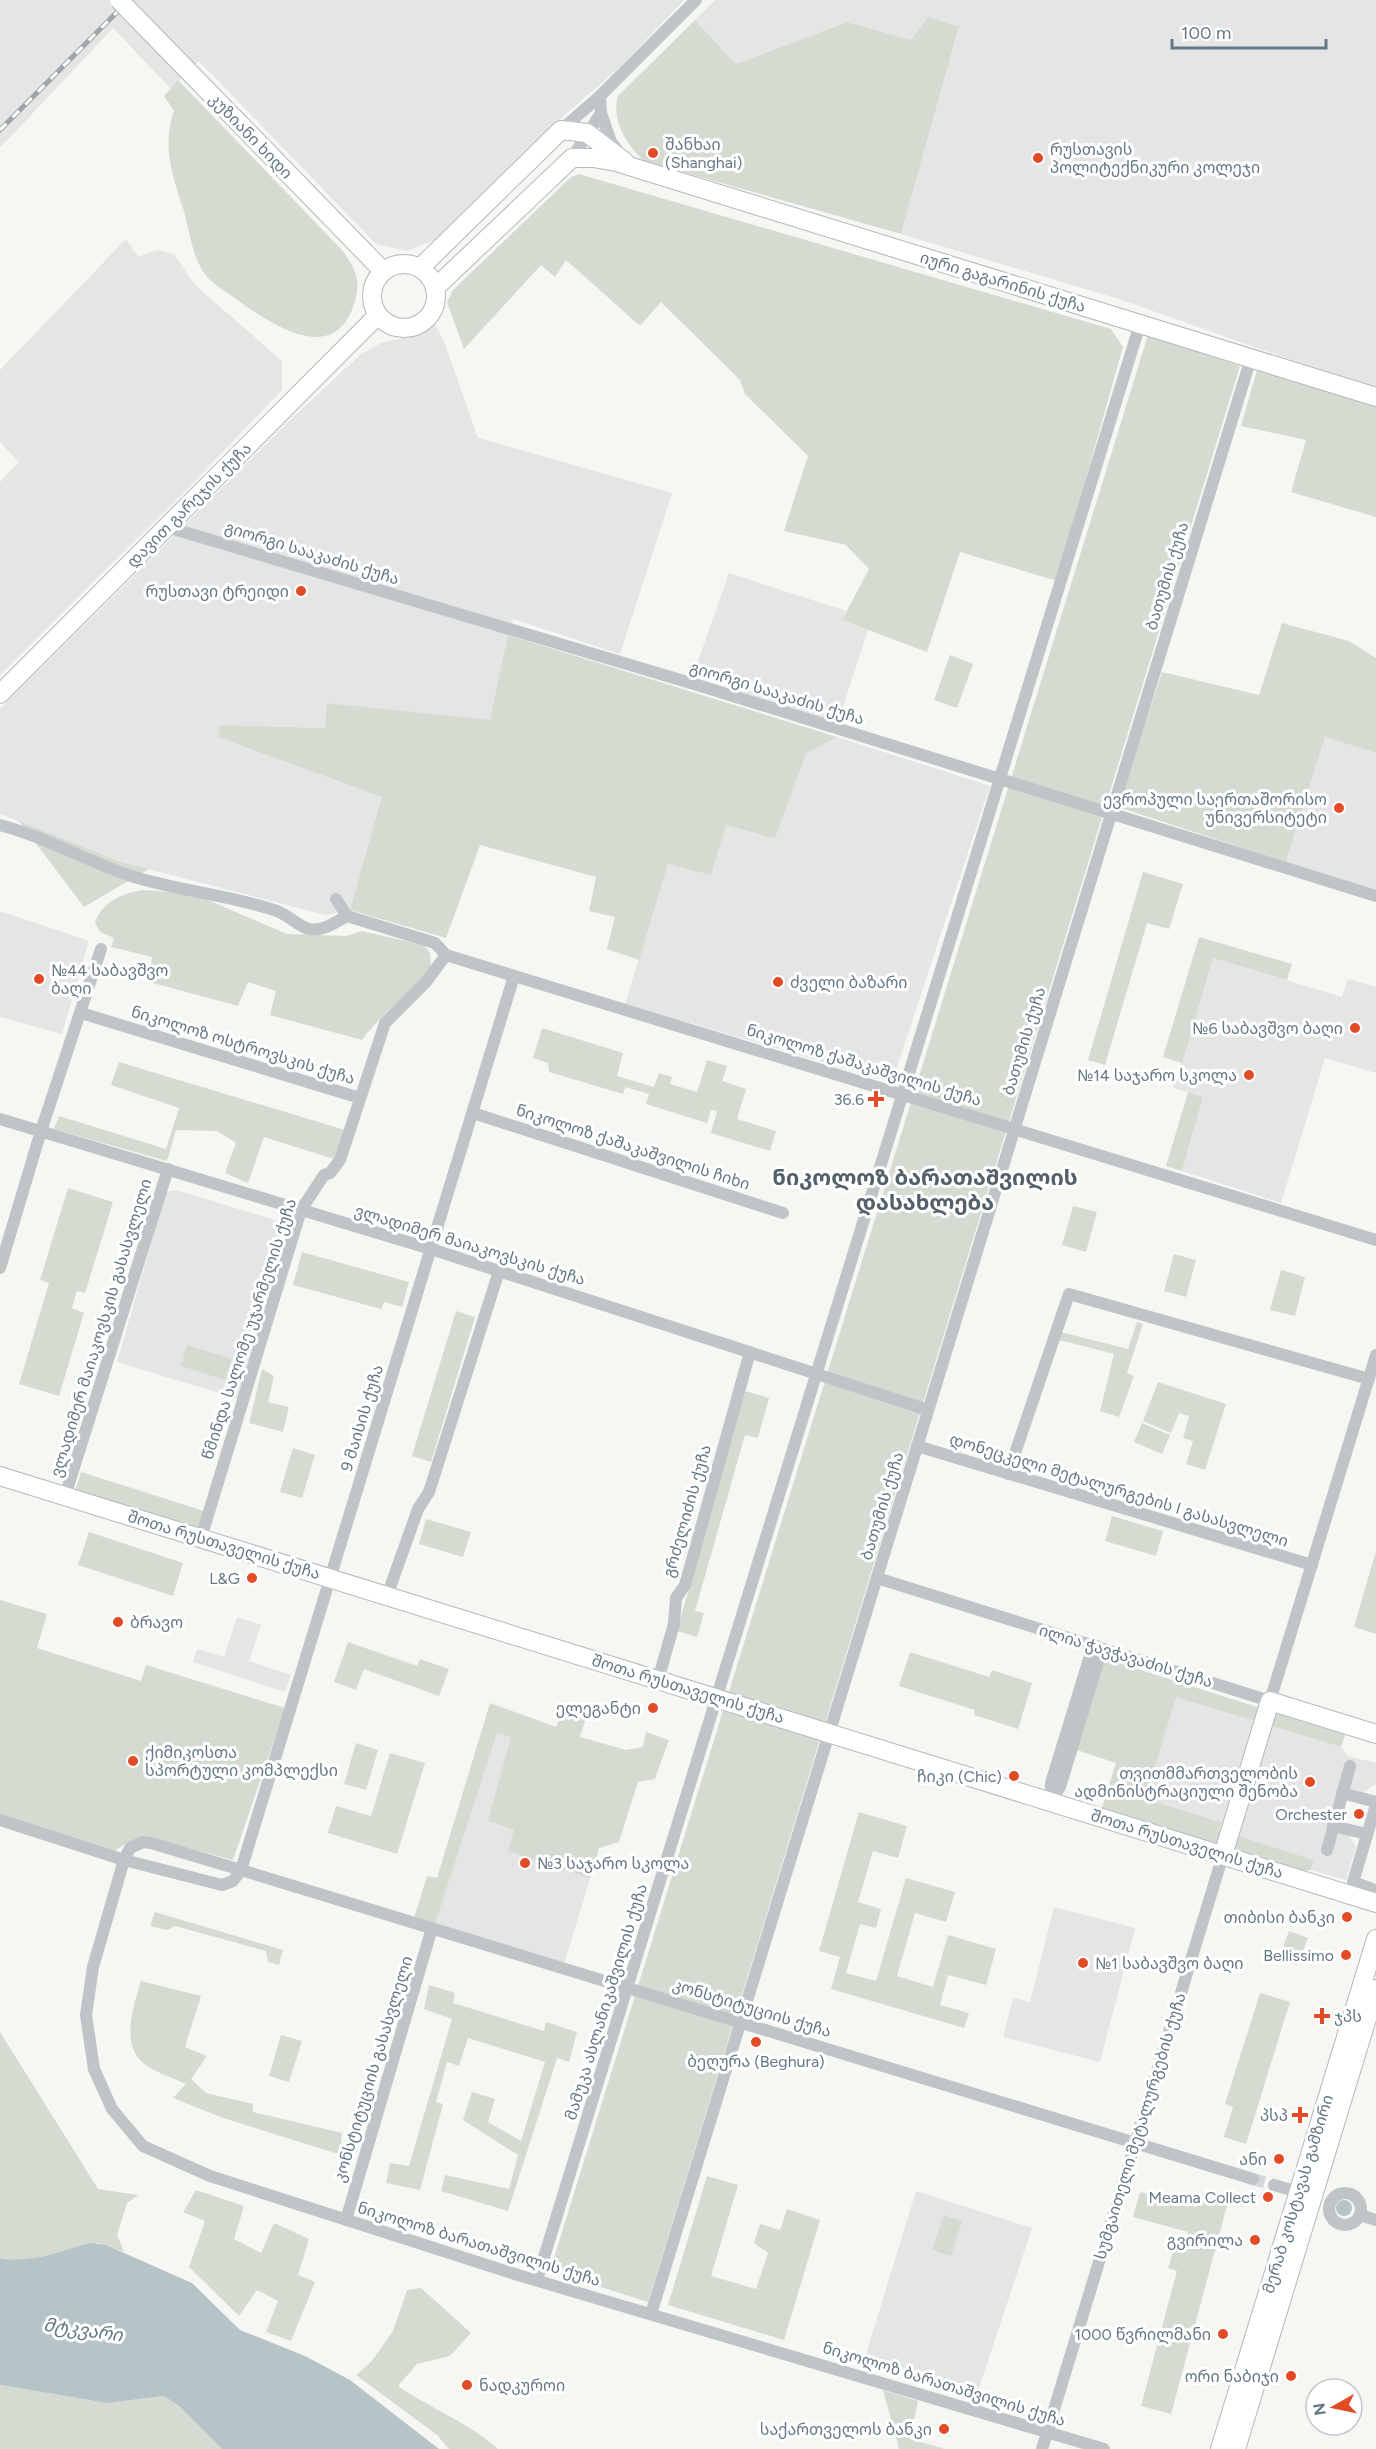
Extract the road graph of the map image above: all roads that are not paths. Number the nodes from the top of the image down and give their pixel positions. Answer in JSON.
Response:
{"nodes":[{"id":1,"x":118,"y":0,"type":"edge"},
{"id":2,"x":696,"y":0,"type":"edge"},
{"id":3,"x":600,"y":96,"type":"junction"},
{"id":4,"x":601,"y":112,"type":"junction"},
{"id":5,"x":587,"y":133,"type":"junction"},
{"id":6,"x":556,"y":135,"type":"junction"},
{"id":7,"x":572,"y":158,"type":"junction"},
{"id":8,"x":630,"y":166,"type":"junction"},
{"id":9,"x":420,"y":268,"type":"junction"},
{"id":10,"x":383,"y":271,"type":"junction"},
{"id":11,"x":435,"y":288,"type":"junction"},
{"id":12,"x":378,"y":315,"type":"junction"},
{"id":13,"x":1140,"y":324,"type":"junction"},
{"id":14,"x":1251,"y":358,"type":"junction"},
{"id":15,"x":1376,"y":397,"type":"edge"},
{"id":16,"x":167,"y":526,"type":"junction"},
{"id":17,"x":0,"y":694,"type":"edge"},
{"id":18,"x":1000,"y":779,"type":"junction"},
{"id":19,"x":1111,"y":813,"type":"junction"},
{"id":20,"x":0,"y":825,"type":"edge"},
{"id":21,"x":1376,"y":896,"type":"edge"},
{"id":22,"x":336,"y":899,"type":"dead end"},
{"id":23,"x":347,"y":916,"type":"junction"},
{"id":24,"x":101,"y":949,"type":"dead end"},
{"id":25,"x":446,"y":955,"type":"junction"},
{"id":26,"x":514,"y":976,"type":"junction"},
{"id":27,"x":81,"y":1013,"type":"junction"},
{"id":28,"x":903,"y":1093,"type":"junction"},
{"id":29,"x":360,"y":1098,"type":"junction"},
{"id":30,"x":472,"y":1113,"type":"junction"},
{"id":31,"x":0,"y":1119,"type":"edge"},
{"id":32,"x":1015,"y":1128,"type":"junction"},
{"id":33,"x":41,"y":1131,"type":"junction"},
{"id":34,"x":168,"y":1169,"type":"junction"},
{"id":35,"x":301,"y":1210,"type":"junction"},
{"id":36,"x":783,"y":1214,"type":"dead end"},
{"id":37,"x":1376,"y":1239,"type":"edge"},
{"id":38,"x":431,"y":1249,"type":"junction"},
{"id":39,"x":0,"y":1268,"type":"edge"},
{"id":40,"x":499,"y":1271,"type":"junction"},
{"id":41,"x":750,"y":1352,"type":"junction"},
{"id":42,"x":1376,"y":1355,"type":"edge"},
{"id":43,"x":817,"y":1373,"type":"junction"},
{"id":44,"x":1369,"y":1379,"type":"junction"},
{"id":45,"x":928,"y":1410,"type":"junction"},
{"id":46,"x":917,"y":1446,"type":"junction"},
{"id":47,"x":1008,"y":1474,"type":"junction"},
{"id":48,"x":0,"y":1476,"type":"edge"},
{"id":49,"x":65,"y":1496,"type":"junction"},
{"id":50,"x":201,"y":1538,"type":"junction"},
{"id":51,"x":1312,"y":1565,"type":"junction"},
{"id":52,"x":330,"y":1578,"type":"junction"},
{"id":53,"x":877,"y":1578,"type":"junction"},
{"id":54,"x":387,"y":1596,"type":"junction"},
{"id":55,"x":1097,"y":1646,"type":"junction"},
{"id":56,"x":658,"y":1680,"type":"junction"},
{"id":57,"x":717,"y":1698,"type":"junction"},
{"id":58,"x":1270,"y":1701,"type":"junction"},
{"id":59,"x":829,"y":1733,"type":"junction"},
{"id":60,"x":1376,"y":1734,"type":"edge"},
{"id":61,"x":1350,"y":1766,"type":"dead end"},
{"id":62,"x":1342,"y":1793,"type":"junction"},
{"id":63,"x":1051,"y":1802,"type":"junction"},
{"id":64,"x":1376,"y":1803,"type":"edge"},
{"id":65,"x":0,"y":1820,"type":"edge"},
{"id":66,"x":1333,"y":1826,"type":"junction"},
{"id":67,"x":1367,"y":1834,"type":"junction"},
{"id":68,"x":1327,"y":1850,"type":"dead end"},
{"id":69,"x":1224,"y":1855,"type":"junction"},
{"id":70,"x":124,"y":1860,"type":"junction"},
{"id":71,"x":241,"y":1870,"type":"junction"},
{"id":72,"x":1374,"y":1896,"type":"edge"},
{"id":73,"x":432,"y":1928,"type":"junction"},
{"id":74,"x":1376,"y":1939,"type":"edge"},
{"id":75,"x":627,"y":1988,"type":"junction"},
{"id":76,"x":1376,"y":1989,"type":"edge"},
{"id":77,"x":741,"y":2022,"type":"junction"},
{"id":78,"x":1135,"y":2142,"type":"junction"},
{"id":79,"x":1253,"y":2179,"type":"tunnel mouth"},
{"id":80,"x":1274,"y":2185,"type":"tunnel mouth"},
{"id":81,"x":1305,"y":2196,"type":"junction"},
{"id":82,"x":1330,"y":2205,"type":"junction"},
{"id":83,"x":1360,"y":2215,"type":"junction"},
{"id":84,"x":346,"y":2220,"type":"junction"},
{"id":85,"x":1376,"y":2220,"type":"edge"},
{"id":86,"x":537,"y":2280,"type":"junction"},
{"id":87,"x":651,"y":2314,"type":"junction"},
{"id":88,"x":1047,"y":2432,"type":"junction"},
{"id":89,"x":1042,"y":2449,"type":"edge"},
{"id":90,"x":1104,"y":2449,"type":"edge"},
{"id":91,"x":1220,"y":2449,"type":"edge"},
{"id":92,"x":1236,"y":2449,"type":"edge"}],
"edges":[{"from":1,"to":10,"type":"street","name":"კუზიანი ხიდი","bridge":true},
{"from":2,"to":3,"type":"street"},
{"from":3,"to":4,"type":"street"},
{"from":3,"to":6,"type":"street"},
{"from":4,"to":5,"type":"street"},
{"from":4,"to":8,"type":"street"},
{"from":5,"to":6,"type":"street"},
{"from":5,"to":7,"type":"street"},
{"from":5,"to":8,"type":"street","name":"იური გაგარინის ქუჩა"},
{"from":6,"to":9,"type":"street"},
{"from":7,"to":8,"type":"street","name":"იური გაგარინის ქუჩა"},
{"from":7,"to":11,"type":"street"},
{"from":8,"to":13,"type":"street","name":"იური გაგარინის ქუჩა"},
{"from":9,"to":10,"type":"street"},
{"from":9,"to":11,"type":"street"},
{"from":10,"to":12,"type":"street"},
{"from":11,"to":12,"type":"street"},
{"from":12,"to":16,"type":"street","name":"დავით გარეჯის ქუჩა"},
{"from":13,"to":14,"type":"street","name":"იური გაგარინის ქუჩა"},
{"from":13,"to":18,"type":"street"},
{"from":14,"to":15,"type":"street","name":"იური გაგარინის ქუჩა"},
{"from":14,"to":19,"type":"street","name":"ბათუმის ქუჩა"},
{"from":16,"to":17,"type":"street","name":"დავით გარეჯის ქუჩა"},
{"from":16,"to":18,"type":"street","name":"გიორგი სააკაძის ქუჩა"},
{"from":18,"to":19,"type":"street","name":"გიორგი სააკაძის ქუჩა"},
{"from":18,"to":28,"type":"street"},
{"from":19,"to":21,"type":"street","name":"გიორგი სააკაძის ქუჩა"},
{"from":19,"to":32,"type":"street","name":"ბათუმის ქუჩა"},
{"from":20,"to":23,"type":"street"},
{"from":22,"to":23,"type":"street"},
{"from":23,"to":25,"type":"street","name":"ნიკოლოზ ქაშაკაშვილის ქუჩა"},
{"from":24,"to":27,"type":"street"},
{"from":25,"to":26,"type":"street","name":"ნიკოლოზ ქაშაკაშვილის ქუჩა"},
{"from":25,"to":29,"type":"street","name":"წმინდა სალომე უჯარმელის ქუჩა"},
{"from":26,"to":28,"type":"street","name":"ნიკოლოზ ქაშაკაშვილის ქუჩა"},
{"from":26,"to":30,"type":"street","name":"9 მაისის ქუჩა"},
{"from":27,"to":29,"type":"street","name":"ნიკოლოზ ოსტროვსკის ქუჩა"},
{"from":27,"to":33,"type":"street"},
{"from":28,"to":32,"type":"street","name":"ნიკოლოზ ქაშაკაშვილის ქუჩა"},
{"from":28,"to":43,"type":"street"},
{"from":29,"to":35,"type":"street","name":"წმინდა სალომე უჯარმელის ქუჩა"},
{"from":30,"to":36,"type":"street","name":"ნიკოლოზ ქაშაკაშვილის ჩიხი"},
{"from":30,"to":38,"type":"street","name":"9 მაისის ქუჩა"},
{"from":31,"to":33,"type":"street","name":"ვლადიმერ მაიაკოვსკის ქუჩა"},
{"from":32,"to":37,"type":"street","name":"ნიკოლოზ ქაშაკაშვილის ქუჩა"},
{"from":32,"to":45,"type":"street","name":"ბათუმის ქუჩა"},
{"from":33,"to":34,"type":"street","name":"ვლადიმერ მაიაკოვსკის ქუჩა"},
{"from":33,"to":39,"type":"street"},
{"from":34,"to":35,"type":"street","name":"ვლადიმერ მაიაკოვსკის ქუჩა"},
{"from":34,"to":49,"type":"street","name":"ვლადიმერ მაიაკოვსკის გასასვლელი"},
{"from":35,"to":38,"type":"street","name":"ვლადიმერ მაიაკოვსკის ქუჩა"},
{"from":35,"to":50,"type":"street","name":"წმინდა სალომე უჯარმელის ქუჩა"},
{"from":38,"to":40,"type":"street","name":"ვლადიმერ მაიაკოვსკის ქუჩა"},
{"from":38,"to":52,"type":"street","name":"9 მაისის ქუჩა"},
{"from":40,"to":41,"type":"street","name":"ვლადიმერ მაიაკოვსკის ქუჩა"},
{"from":40,"to":54,"type":"street"},
{"from":41,"to":43,"type":"street","name":"ვლადიმერ მაიაკოვსკის ქუჩა"},
{"from":41,"to":56,"type":"street","name":"გრძელიძის ქუჩა"},
{"from":42,"to":44,"type":"street"},
{"from":43,"to":45,"type":"street","name":"ვლადიმერ მაიაკოვსკის ქუჩა"},
{"from":43,"to":57,"type":"street"},
{"from":44,"to":47,"type":"street"},
{"from":44,"to":51,"type":"street"},
{"from":45,"to":46,"type":"street","name":"ბათუმის ქუჩა"},
{"from":46,"to":47,"type":"street","name":"დონეცკელი მეტალურგების I გასასვლელი"},
{"from":46,"to":53,"type":"street","name":"ბათუმის ქუჩა"},
{"from":47,"to":51,"type":"street","name":"დონეცკელი მეტალურგების I გასასვლელი"},
{"from":48,"to":49,"type":"street","name":"შოთა რუსთაველის ქუჩა"},
{"from":49,"to":50,"type":"street","name":"შოთა რუსთაველის ქუჩა"},
{"from":50,"to":52,"type":"street","name":"შოთა რუსთაველის ქუჩა"},
{"from":51,"to":58,"type":"street"},
{"from":52,"to":54,"type":"street","name":"შოთა რუსთაველის ქუჩა"},
{"from":52,"to":71,"type":"street","name":"9 მაისის ქუჩა"},
{"from":53,"to":55,"type":"street","name":"ილია ჭავჭავაძის ქუჩა"},
{"from":53,"to":59,"type":"street","name":"ბათუმის ქუჩა"},
{"from":54,"to":56,"type":"street","name":"შოთა რუსთაველის ქუჩა"},
{"from":55,"to":58,"type":"street","name":"ილია ჭავჭავაძის ქუჩა"},
{"from":55,"to":63,"type":"street"},
{"from":56,"to":57,"type":"street","name":"შოთა რუსთაველის ქუჩა"},
{"from":57,"to":59,"type":"street","name":"შოთა რუსთაველის ქუჩა"},
{"from":57,"to":75,"type":"street","name":"მამუკა ასლანიკაშვილის ქუჩა"},
{"from":58,"to":60,"type":"street","name":"ილია ჭავჭავაძის ქუჩა"},
{"from":58,"to":69,"type":"street","name":"სუმგაითელი მეტალურგების ქუჩა"},
{"from":59,"to":63,"type":"street","name":"შოთა რუსთაველის ქუჩა"},
{"from":59,"to":77,"type":"street"},
{"from":61,"to":62,"type":"street"},
{"from":62,"to":64,"type":"street"},
{"from":62,"to":66,"type":"street"},
{"from":63,"to":69,"type":"street","name":"შოთა რუსთაველის ქუჩა"},
{"from":64,"to":67,"type":"street"},
{"from":65,"to":70,"type":"street"},
{"from":66,"to":67,"type":"street"},
{"from":66,"to":68,"type":"street"},
{"from":67,"to":72,"type":"street"},
{"from":69,"to":72,"type":"street","name":"შოთა რუსთაველის ქუჩა"},
{"from":69,"to":78,"type":"street","name":"სუმგაითელი მეტალურგების ქუჩა"},
{"from":70,"to":71,"type":"street"},
{"from":70,"to":71,"type":"street","name":"კონსტიტუციის ქუჩა"},
{"from":70,"to":84,"type":"street","name":"ნიკოლოზ ბარათაშვილის ქუჩა"},
{"from":71,"to":73,"type":"street","name":"კონსტიტუციის ქუჩა"},
{"from":73,"to":75,"type":"street","name":"კონსტიტუციის ქუჩა"},
{"from":73,"to":84,"type":"street","name":"კონსტიტუციის გასასვლელი"},
{"from":74,"to":81,"type":"street","name":"მერაბ კოსტავას გამზირი"},
{"from":75,"to":77,"type":"street","name":"კონსტიტუციის ქუჩა"},
{"from":75,"to":86,"type":"street","name":"მამუკა ასლანიკაშვილის ქუჩა"},
{"from":76,"to":81,"type":"street","name":"მერაბ კოსტავას გამზირი"},
{"from":77,"to":78,"type":"street","name":"კონსტიტუციის ქუჩა"},
{"from":77,"to":87,"type":"street"},
{"from":78,"to":79,"type":"street","name":"კონსტიტუციის ქუჩა"},
{"from":78,"to":88,"type":"street","name":"სუმგაითელი მეტალურგების ქუჩა"},
{"from":80,"to":81,"type":"street"},
{"from":81,"to":82,"type":"street"},
{"from":81,"to":91,"type":"street","name":"მერაბ კოსტავას გამზირი"},
{"from":81,"to":92,"type":"street","name":"მერაბ კოსტავას გამზირი"},
{"from":82,"to":83,"type":"street"},
{"from":82,"to":83,"type":"street"},
{"from":83,"to":85,"type":"street"},
{"from":84,"to":86,"type":"street","name":"ნიკოლოზ ბარათაშვილის ქუჩა"},
{"from":86,"to":87,"type":"street","name":"ნიკოლოზ ბარათაშვილის ქუჩა"},
{"from":87,"to":88,"type":"street","name":"ნიკოლოზ ბარათაშვილის ქუჩა"},
{"from":88,"to":89,"type":"street","name":"სუმგაითელი მეტალურგების ქუჩა"},
{"from":88,"to":90,"type":"street","name":"ნიკოლოზ ბარათაშვილის ქუჩა"}]}
